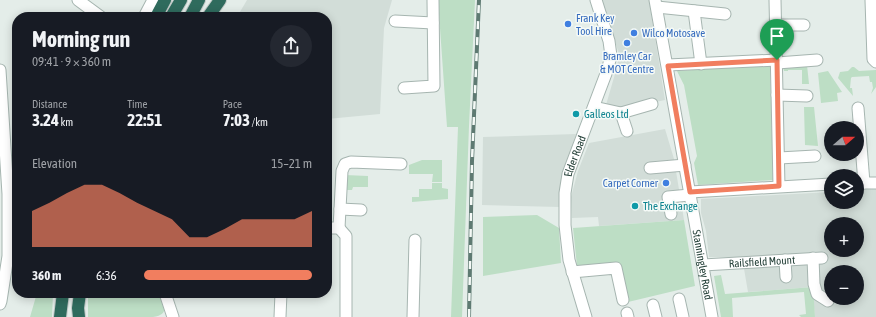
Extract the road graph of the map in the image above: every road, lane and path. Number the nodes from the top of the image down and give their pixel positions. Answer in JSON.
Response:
{"nodes":[{"id":1,"x":78,"y":0,"type":"edge"},
{"id":2,"x":153,"y":0,"type":"edge"},
{"id":3,"x":165,"y":0,"type":"edge"},
{"id":4,"x":181,"y":0,"type":"edge"},
{"id":5,"x":199,"y":0,"type":"edge"},
{"id":6,"x":220,"y":0,"type":"edge"},
{"id":7,"x":433,"y":0,"type":"edge"},
{"id":8,"x":596,"y":0,"type":"edge"},
{"id":9,"x":776,"y":0,"type":"edge"},
{"id":10,"x":870,"y":0,"type":"edge"},
{"id":11,"x":656,"y":4,"type":"edge"},
{"id":12,"x":694,"y":11,"type":"junction"},
{"id":13,"x":94,"y":12,"type":"edge"},
{"id":14,"x":147,"y":12,"type":"edge"},
{"id":15,"x":159,"y":12,"type":"edge"},
{"id":16,"x":174,"y":12,"type":"edge"},
{"id":17,"x":193,"y":12,"type":"edge"},
{"id":18,"x":212,"y":12,"type":"edge"},
{"id":19,"x":726,"y":14,"type":"dead end"},
{"id":20,"x":395,"y":21,"type":"dead end"},
{"id":21,"x":433,"y":23,"type":"junction"},
{"id":22,"x":776,"y":25,"type":"junction"},
{"id":23,"x":804,"y":25,"type":"dead end"},
{"id":24,"x":817,"y":60,"type":"dead end"},
{"id":25,"x":874,"y":60,"type":"edge"},
{"id":26,"x":777,"y":61,"type":"junction"},
{"id":27,"x":702,"y":64,"type":"junction"},
{"id":28,"x":668,"y":66,"type":"junction"},
{"id":29,"x":0,"y":70,"type":"edge"},
{"id":30,"x":404,"y":88,"type":"dead end"},
{"id":31,"x":777,"y":95,"type":"junction"},
{"id":32,"x":806,"y":96,"type":"dead end"},
{"id":33,"x":652,"y":104,"type":"dead end"},
{"id":34,"x":594,"y":107,"type":"junction"},
{"id":35,"x":858,"y":108,"type":"dead end"},
{"id":36,"x":621,"y":113,"type":"junction"},
{"id":37,"x":627,"y":131,"type":"dead end"},
{"id":38,"x":815,"y":156,"type":"dead end"},
{"id":39,"x":779,"y":158,"type":"junction"},
{"id":40,"x":401,"y":164,"type":"dead end"},
{"id":41,"x":686,"y":166,"type":"junction"},
{"id":42,"x":650,"y":168,"type":"dead end"},
{"id":43,"x":860,"y":169,"type":"edge"},
{"id":44,"x":864,"y":183,"type":"edge"},
{"id":45,"x":876,"y":183,"type":"edge"},
{"id":46,"x":824,"y":184,"type":"edge"},
{"id":47,"x":779,"y":186,"type":"junction"},
{"id":48,"x":690,"y":193,"type":"junction"},
{"id":49,"x":340,"y":209,"type":"junction"},
{"id":50,"x":361,"y":210,"type":"dead end"},
{"id":51,"x":671,"y":214,"type":"dead end"},
{"id":52,"x":332,"y":228,"type":"edge"},
{"id":53,"x":339,"y":228,"type":"junction"},
{"id":54,"x":415,"y":240,"type":"dead end"},
{"id":55,"x":785,"y":260,"type":"junction"},
{"id":56,"x":702,"y":264,"type":"junction"},
{"id":57,"x":572,"y":272,"type":"junction"},
{"id":58,"x":786,"y":277,"type":"dead end"},
{"id":59,"x":62,"y":298,"type":"edge"},
{"id":60,"x":80,"y":298,"type":"edge"},
{"id":61,"x":167,"y":298,"type":"edge"},
{"id":62,"x":280,"y":298,"type":"edge"},
{"id":63,"x":824,"y":298,"type":"edge"},
{"id":64,"x":680,"y":299,"type":"dead end"},
{"id":65,"x":624,"y":300,"type":"dead end"},
{"id":66,"x":0,"y":304,"type":"edge"},
{"id":67,"x":653,"y":305,"type":"dead end"},
{"id":68,"x":78,"y":313,"type":"edge"},
{"id":69,"x":60,"y":317,"type":"edge"},
{"id":70,"x":173,"y":317,"type":"edge"},
{"id":71,"x":280,"y":317,"type":"edge"},
{"id":72,"x":346,"y":317,"type":"edge"},
{"id":73,"x":413,"y":317,"type":"edge"},
{"id":74,"x":586,"y":317,"type":"edge"},
{"id":75,"x":656,"y":317,"type":"edge"},
{"id":76,"x":683,"y":317,"type":"edge"},
{"id":77,"x":712,"y":317,"type":"edge"}],
"edges":[{"from":1,"to":13,"type":"street"},
{"from":2,"to":14,"type":"street"},
{"from":3,"to":15,"type":"highway"},
{"from":4,"to":16,"type":"highway"},
{"from":5,"to":17,"type":"highway"},
{"from":6,"to":18,"type":"highway"},
{"from":7,"to":21,"type":"street"},
{"from":8,"to":34,"type":"street","name":"Elder Road"},
{"from":9,"to":22,"type":"street"},
{"from":10,"to":25,"type":"street"},
{"from":11,"to":12,"type":"street"},
{"from":11,"to":28,"type":"street","name":"Stanningley Road"},
{"from":12,"to":19,"type":"street"},
{"from":12,"to":27,"type":"street"},
{"from":20,"to":21,"type":"street"},
{"from":21,"to":30,"type":"street"},
{"from":22,"to":23,"type":"street"},
{"from":22,"to":26,"type":"street"},
{"from":24,"to":26,"type":"street"},
{"from":26,"to":27,"type":"street"},
{"from":26,"to":31,"type":"street"},
{"from":27,"to":28,"type":"street"},
{"from":28,"to":41,"type":"street","name":"Stanningley Road"},
{"from":29,"to":66,"type":"street"},
{"from":31,"to":32,"type":"street"},
{"from":31,"to":39,"type":"street"},
{"from":33,"to":36,"type":"street"},
{"from":34,"to":36,"type":"street"},
{"from":34,"to":57,"type":"street","name":"Elder Road"},
{"from":35,"to":43,"type":"street"},
{"from":36,"to":37,"type":"street"},
{"from":38,"to":39,"type":"street"},
{"from":39,"to":47,"type":"street"},
{"from":40,"to":49,"type":"street"},
{"from":41,"to":42,"type":"street"},
{"from":41,"to":48,"type":"street","name":"Stanningley Road"},
{"from":44,"to":45,"type":"street"},
{"from":46,"to":47,"type":"street"},
{"from":47,"to":48,"type":"street"},
{"from":48,"to":51,"type":"street"},
{"from":48,"to":56,"type":"street","name":"Stanningley Road"},
{"from":49,"to":50,"type":"street"},
{"from":49,"to":53,"type":"street"},
{"from":52,"to":53,"type":"street"},
{"from":53,"to":72,"type":"street"},
{"from":54,"to":73,"type":"street"},
{"from":55,"to":56,"type":"street","name":"Railsfield Mount"},
{"from":55,"to":58,"type":"street"},
{"from":55,"to":63,"type":"street","name":"Railsfield Mount"},
{"from":56,"to":77,"type":"street","name":"Stanningley Road"},
{"from":57,"to":65,"type":"street"},
{"from":57,"to":74,"type":"street","name":"Elder Road"},
{"from":59,"to":69,"type":"highway"},
{"from":60,"to":68,"type":"highway"},
{"from":61,"to":70,"type":"street"},
{"from":62,"to":71,"type":"street"},
{"from":64,"to":76,"type":"street"},
{"from":67,"to":75,"type":"street"}]}
